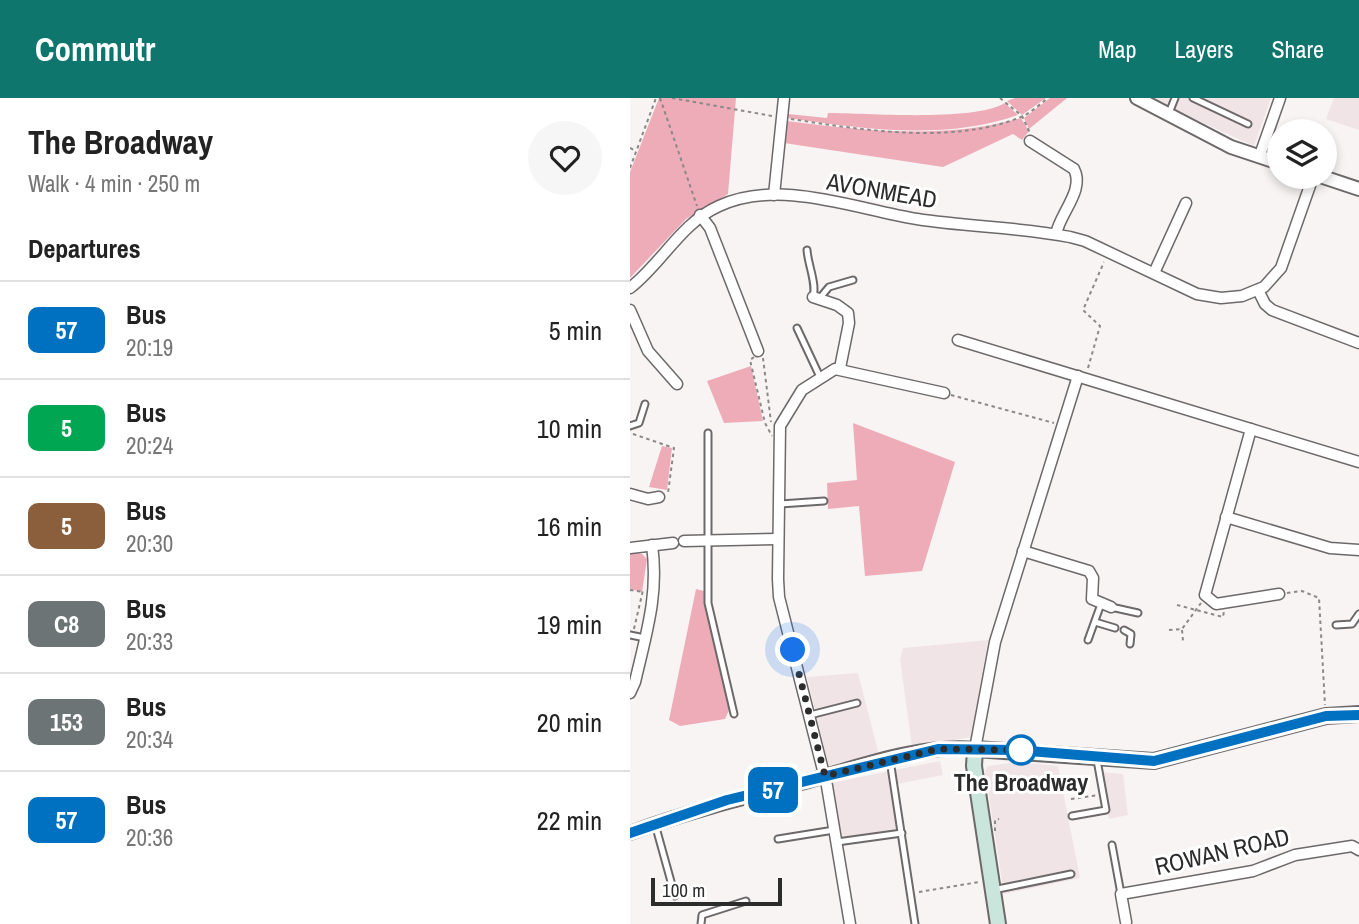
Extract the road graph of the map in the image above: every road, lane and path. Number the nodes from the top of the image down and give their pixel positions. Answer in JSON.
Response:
{"nodes":[{"id":1,"x":656,"y":98,"type":"edge"},
{"id":2,"x":660,"y":98,"type":"edge"},
{"id":3,"x":672,"y":98,"type":"edge"},
{"id":4,"x":784,"y":98,"type":"edge"},
{"id":5,"x":1000,"y":98,"type":"edge"},
{"id":6,"x":1048,"y":98,"type":"edge"},
{"id":7,"x":1137,"y":98,"type":"edge"},
{"id":8,"x":1175,"y":98,"type":"edge"},
{"id":9,"x":1193,"y":98,"type":"edge"},
{"id":10,"x":1280,"y":98,"type":"edge"},
{"id":11,"x":1022,"y":116,"type":"junction"},
{"id":12,"x":1168,"y":116,"type":"junction"},
{"id":13,"x":781,"y":117,"type":"junction"},
{"id":14,"x":1248,"y":124,"type":"dead end"},
{"id":15,"x":1030,"y":141,"type":"joint"},
{"id":16,"x":630,"y":148,"type":"edge"},
{"id":17,"x":637,"y":151,"type":"junction"},
{"id":18,"x":1259,"y":155,"type":"junction"},
{"id":19,"x":1267,"y":158,"type":"edge"},
{"id":20,"x":630,"y":168,"type":"edge"},
{"id":21,"x":1337,"y":182,"type":"edge"},
{"id":22,"x":1309,"y":189,"type":"edge"},
{"id":23,"x":1359,"y":189,"type":"edge"},
{"id":24,"x":774,"y":195,"type":"junction"},
{"id":25,"x":1186,"y":203,"type":"dead end"},
{"id":26,"x":700,"y":215,"type":"junction"},
{"id":27,"x":1056,"y":234,"type":"junction"},
{"id":28,"x":807,"y":250,"type":"dead end"},
{"id":29,"x":1108,"y":251,"type":"junction"},
{"id":30,"x":1154,"y":273,"type":"junction"},
{"id":31,"x":853,"y":279,"type":"dead end"},
{"id":32,"x":630,"y":288,"type":"edge"},
{"id":33,"x":1258,"y":290,"type":"junction"},
{"id":34,"x":816,"y":298,"type":"junction"},
{"id":35,"x":630,"y":310,"type":"edge"},
{"id":36,"x":797,"y":328,"type":"dead end"},
{"id":37,"x":958,"y":340,"type":"dead end"},
{"id":38,"x":1359,"y":343,"type":"edge"},
{"id":39,"x":758,"y":348,"type":"junction"},
{"id":40,"x":841,"y":368,"type":"junction"},
{"id":41,"x":820,"y":377,"type":"junction"},
{"id":42,"x":1081,"y":377,"type":"junction"},
{"id":43,"x":677,"y":384,"type":"dead end"},
{"id":44,"x":944,"y":393,"type":"joint"},
{"id":45,"x":645,"y":404,"type":"dead end"},
{"id":46,"x":1062,"y":425,"type":"junction"},
{"id":47,"x":630,"y":429,"type":"edge"},
{"id":48,"x":1251,"y":429,"type":"junction"},
{"id":49,"x":708,"y":433,"type":"dead end"},
{"id":50,"x":779,"y":435,"type":"junction"},
{"id":51,"x":1359,"y":462,"type":"edge"},
{"id":52,"x":630,"y":494,"type":"edge"},
{"id":53,"x":659,"y":497,"type":"joint"},
{"id":54,"x":824,"y":501,"type":"dead end"},
{"id":55,"x":780,"y":504,"type":"junction"},
{"id":56,"x":1226,"y":517,"type":"junction"},
{"id":57,"x":706,"y":539,"type":"junction"},
{"id":58,"x":778,"y":539,"type":"junction"},
{"id":59,"x":652,"y":545,"type":"junction"},
{"id":60,"x":630,"y":548,"type":"edge"},
{"id":61,"x":1359,"y":550,"type":"edge"},
{"id":62,"x":1023,"y":551,"type":"junction"},
{"id":63,"x":646,"y":580,"type":"dead end"},
{"id":64,"x":630,"y":590,"type":"edge"},
{"id":65,"x":643,"y":592,"type":"junction"},
{"id":66,"x":1279,"y":594,"type":"joint"},
{"id":67,"x":1206,"y":598,"type":"junction"},
{"id":68,"x":1177,"y":605,"type":"dead end"},
{"id":69,"x":1106,"y":606,"type":"junction"},
{"id":70,"x":1193,"y":610,"type":"junction"},
{"id":71,"x":1138,"y":613,"type":"dead end"},
{"id":72,"x":1359,"y":614,"type":"edge"},
{"id":73,"x":1095,"y":622,"type":"junction"},
{"id":74,"x":1336,"y":625,"type":"dead end"},
{"id":75,"x":1115,"y":628,"type":"dead end"},
{"id":76,"x":1182,"y":629,"type":"junction"},
{"id":77,"x":1124,"y":630,"type":"dead end"},
{"id":78,"x":1170,"y":630,"type":"dead end"},
{"id":79,"x":631,"y":635,"type":"edge"},
{"id":80,"x":645,"y":638,"type":"junction"},
{"id":81,"x":1088,"y":640,"type":"dead end"},
{"id":82,"x":1182,"y":641,"type":"dead end"},
{"id":83,"x":1130,"y":644,"type":"dead end"},
{"id":84,"x":630,"y":693,"type":"edge"},
{"id":85,"x":857,"y":703,"type":"dead end"},
{"id":86,"x":734,"y":713,"type":"dead end"},
{"id":87,"x":810,"y":715,"type":"junction"},
{"id":88,"x":1359,"y":715,"type":"edge"},
{"id":89,"x":1326,"y":716,"type":"junction"},
{"id":90,"x":975,"y":749,"type":"junction"},
{"id":91,"x":1096,"y":757,"type":"junction"},
{"id":92,"x":890,"y":760,"type":"junction"},
{"id":93,"x":825,"y":776,"type":"junction"},
{"id":94,"x":1104,"y":794,"type":"junction"},
{"id":95,"x":1071,"y":799,"type":"dead end"},
{"id":96,"x":1072,"y":816,"type":"dead end"},
{"id":97,"x":655,"y":824,"type":"junction"},
{"id":98,"x":834,"y":830,"type":"junction"},
{"id":99,"x":630,"y":833,"type":"edge"},
{"id":100,"x":902,"y":833,"type":"junction"},
{"id":101,"x":778,"y":839,"type":"dead end"},
{"id":102,"x":837,"y":842,"type":"junction"},
{"id":103,"x":1112,"y":845,"type":"dead end"},
{"id":104,"x":1359,"y":850,"type":"edge"},
{"id":105,"x":1071,"y":874,"type":"dead end"},
{"id":106,"x":992,"y":885,"type":"junction"},
{"id":107,"x":911,"y":893,"type":"junction"},
{"id":108,"x":1121,"y":894,"type":"junction"},
{"id":109,"x":675,"y":896,"type":"dead end"},
{"id":110,"x":746,"y":901,"type":"dead end"},
{"id":111,"x":1126,"y":922,"type":"dead end"},
{"id":112,"x":701,"y":924,"type":"edge"},
{"id":113,"x":850,"y":924,"type":"edge"},
{"id":114,"x":915,"y":924,"type":"edge"},
{"id":115,"x":998,"y":924,"type":"edge"}],
"edges":[{"from":1,"to":17,"type":"path"},
{"from":2,"to":26,"type":"path"},
{"from":3,"to":13,"type":"path"},
{"from":4,"to":13,"type":"street"},
{"from":5,"to":11,"type":"path"},
{"from":6,"to":11,"type":"path"},
{"from":7,"to":12,"type":"street"},
{"from":8,"to":12,"type":"lane"},
{"from":9,"to":14,"type":"lane"},
{"from":10,"to":18,"type":"street"},
{"from":11,"to":13,"type":"path"},
{"from":11,"to":15,"type":"path"},
{"from":12,"to":18,"type":"street"},
{"from":13,"to":24,"type":"street"},
{"from":15,"to":27,"type":"street"},
{"from":16,"to":17,"type":"path"},
{"from":17,"to":20,"type":"path"},
{"from":18,"to":19,"type":"street"},
{"from":21,"to":23,"type":"street"},
{"from":22,"to":33,"type":"street"},
{"from":24,"to":26,"type":"street","name":"AVONMEAD"},
{"from":24,"to":27,"type":"street","name":"AVONMEAD"},
{"from":25,"to":30,"type":"street"},
{"from":26,"to":32,"type":"street","name":"AVONMEAD"},
{"from":26,"to":39,"type":"street"},
{"from":27,"to":29,"type":"street","name":"AVONMEAD"},
{"from":28,"to":34,"type":"lane"},
{"from":29,"to":30,"type":"street","name":"AVONMEAD"},
{"from":29,"to":42,"type":"path"},
{"from":30,"to":33,"type":"street","name":"AVONMEAD"},
{"from":31,"to":34,"type":"lane"},
{"from":33,"to":38,"type":"street"},
{"from":34,"to":40,"type":"street"},
{"from":35,"to":43,"type":"street"},
{"from":36,"to":41,"type":"lane"},
{"from":37,"to":42,"type":"street"},
{"from":39,"to":50,"type":"path"},
{"from":39,"to":50,"type":"path"},
{"from":40,"to":41,"type":"street"},
{"from":40,"to":44,"type":"street"},
{"from":41,"to":50,"type":"street"},
{"from":42,"to":46,"type":"street"},
{"from":42,"to":48,"type":"street"},
{"from":44,"to":46,"type":"path"},
{"from":45,"to":47,"type":"lane"},
{"from":46,"to":62,"type":"street"},
{"from":47,"to":53,"type":"path"},
{"from":48,"to":51,"type":"street"},
{"from":48,"to":56,"type":"street"},
{"from":49,"to":57,"type":"lane"},
{"from":50,"to":55,"type":"street"},
{"from":52,"to":53,"type":"street"},
{"from":54,"to":55,"type":"lane"},
{"from":55,"to":58,"type":"street"},
{"from":56,"to":61,"type":"street"},
{"from":56,"to":67,"type":"street"},
{"from":57,"to":58,"type":"street"},
{"from":57,"to":59,"type":"street"},
{"from":57,"to":86,"type":"lane"},
{"from":58,"to":87,"type":"street"},
{"from":59,"to":60,"type":"street"},
{"from":59,"to":80,"type":"street"},
{"from":62,"to":69,"type":"street"},
{"from":62,"to":90,"type":"street"},
{"from":63,"to":65,"type":"path"},
{"from":64,"to":65,"type":"path"},
{"from":65,"to":79,"type":"path"},
{"from":66,"to":67,"type":"street"},
{"from":66,"to":89,"type":"path"},
{"from":67,"to":70,"type":"path"},
{"from":68,"to":70,"type":"path"},
{"from":69,"to":71,"type":"lane"},
{"from":69,"to":73,"type":"lane"},
{"from":70,"to":76,"type":"path"},
{"from":72,"to":74,"type":"lane"},
{"from":73,"to":75,"type":"lane"},
{"from":73,"to":81,"type":"lane"},
{"from":76,"to":78,"type":"path"},
{"from":76,"to":82,"type":"path"},
{"from":77,"to":83,"type":"lane"},
{"from":79,"to":80,"type":"lane"},
{"from":80,"to":84,"type":"street"},
{"from":85,"to":87,"type":"lane"},
{"from":87,"to":93,"type":"street"},
{"from":88,"to":89,"type":"main road"},
{"from":89,"to":91,"type":"main road"},
{"from":90,"to":91,"type":"main road"},
{"from":90,"to":92,"type":"street"},
{"from":90,"to":106,"type":"main road"},
{"from":91,"to":94,"type":"lane"},
{"from":92,"to":93,"type":"street"},
{"from":92,"to":100,"type":"lane"},
{"from":93,"to":97,"type":"street"},
{"from":93,"to":98,"type":"street"},
{"from":94,"to":95,"type":"path"},
{"from":94,"to":96,"type":"lane"},
{"from":97,"to":99,"type":"street"},
{"from":97,"to":109,"type":"lane"},
{"from":98,"to":101,"type":"lane"},
{"from":98,"to":102,"type":"street"},
{"from":100,"to":102,"type":"lane"},
{"from":100,"to":107,"type":"lane"},
{"from":102,"to":113,"type":"street"},
{"from":103,"to":108,"type":"lane"},
{"from":104,"to":108,"type":"street","name":"ROWAN ROAD"},
{"from":105,"to":106,"type":"lane"},
{"from":106,"to":107,"type":"path"},
{"from":106,"to":115,"type":"main road"},
{"from":107,"to":114,"type":"lane"},
{"from":108,"to":111,"type":"street"},
{"from":110,"to":112,"type":"lane"}]}
